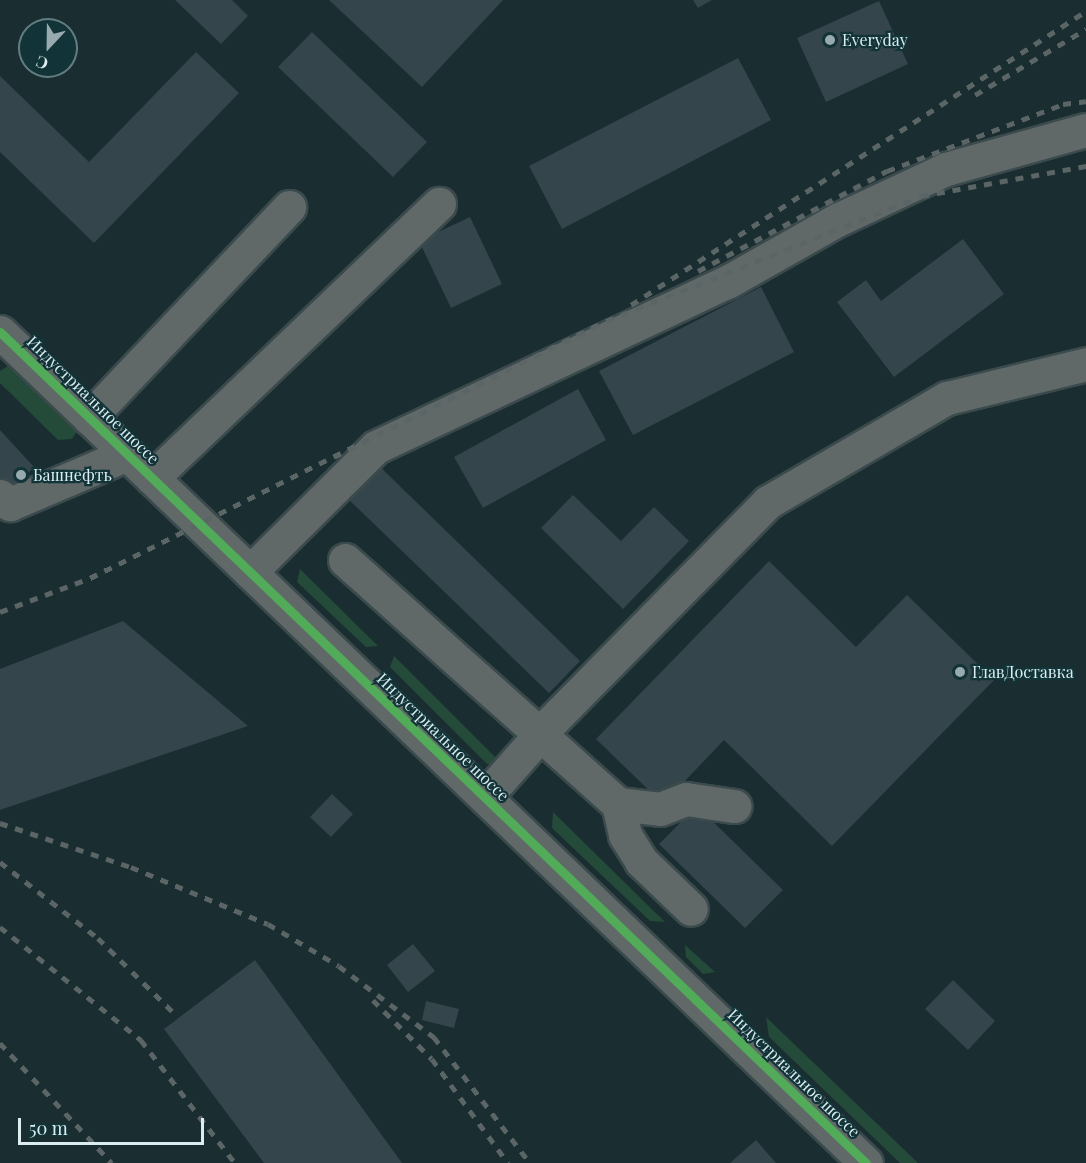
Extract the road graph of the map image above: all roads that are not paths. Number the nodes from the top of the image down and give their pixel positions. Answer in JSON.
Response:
{"nodes":[{"id":1,"x":1086,"y":130,"type":"edge"},
{"id":2,"x":439,"y":204,"type":"dead end"},
{"id":3,"x":289,"y":207,"type":"dead end"},
{"id":4,"x":0,"y":332,"type":"edge"},
{"id":5,"x":1086,"y":364,"type":"edge"},
{"id":6,"x":89,"y":418,"type":"junction"},
{"id":7,"x":127,"y":454,"type":"junction"},
{"id":8,"x":152,"y":478,"type":"junction"},
{"id":9,"x":0,"y":496,"type":"edge"},
{"id":10,"x":345,"y":560,"type":"dead end"},
{"id":11,"x":250,"y":572,"type":"junction"},
{"id":12,"x":540,"y":734,"type":"junction"},
{"id":13,"x":485,"y":797,"type":"junction"},
{"id":14,"x":618,"y":804,"type":"junction"},
{"id":15,"x":734,"y":806,"type":"dead end"},
{"id":16,"x":691,"y":909,"type":"dead end"},
{"id":17,"x":866,"y":1163,"type":"edge"}],
"edges":[{"from":1,"to":11,"type":"street"},
{"from":2,"to":8,"type":"street"},
{"from":3,"to":6,"type":"street"},
{"from":4,"to":6,"type":"street","name":"Индустриальное шоссе"},
{"from":5,"to":12,"type":"street"},
{"from":6,"to":7,"type":"street","name":"Индустриальное шоссе"},
{"from":7,"to":8,"type":"street","name":"Индустриальное шоссе"},
{"from":7,"to":9,"type":"street"},
{"from":8,"to":11,"type":"street","name":"Индустриальное шоссе"},
{"from":10,"to":12,"type":"street"},
{"from":11,"to":13,"type":"street","name":"Индустриальное шоссе"},
{"from":12,"to":13,"type":"street"},
{"from":12,"to":14,"type":"street"},
{"from":13,"to":17,"type":"street","name":"Индустриальное шоссе"},
{"from":14,"to":15,"type":"street"},
{"from":14,"to":16,"type":"street"}]}
